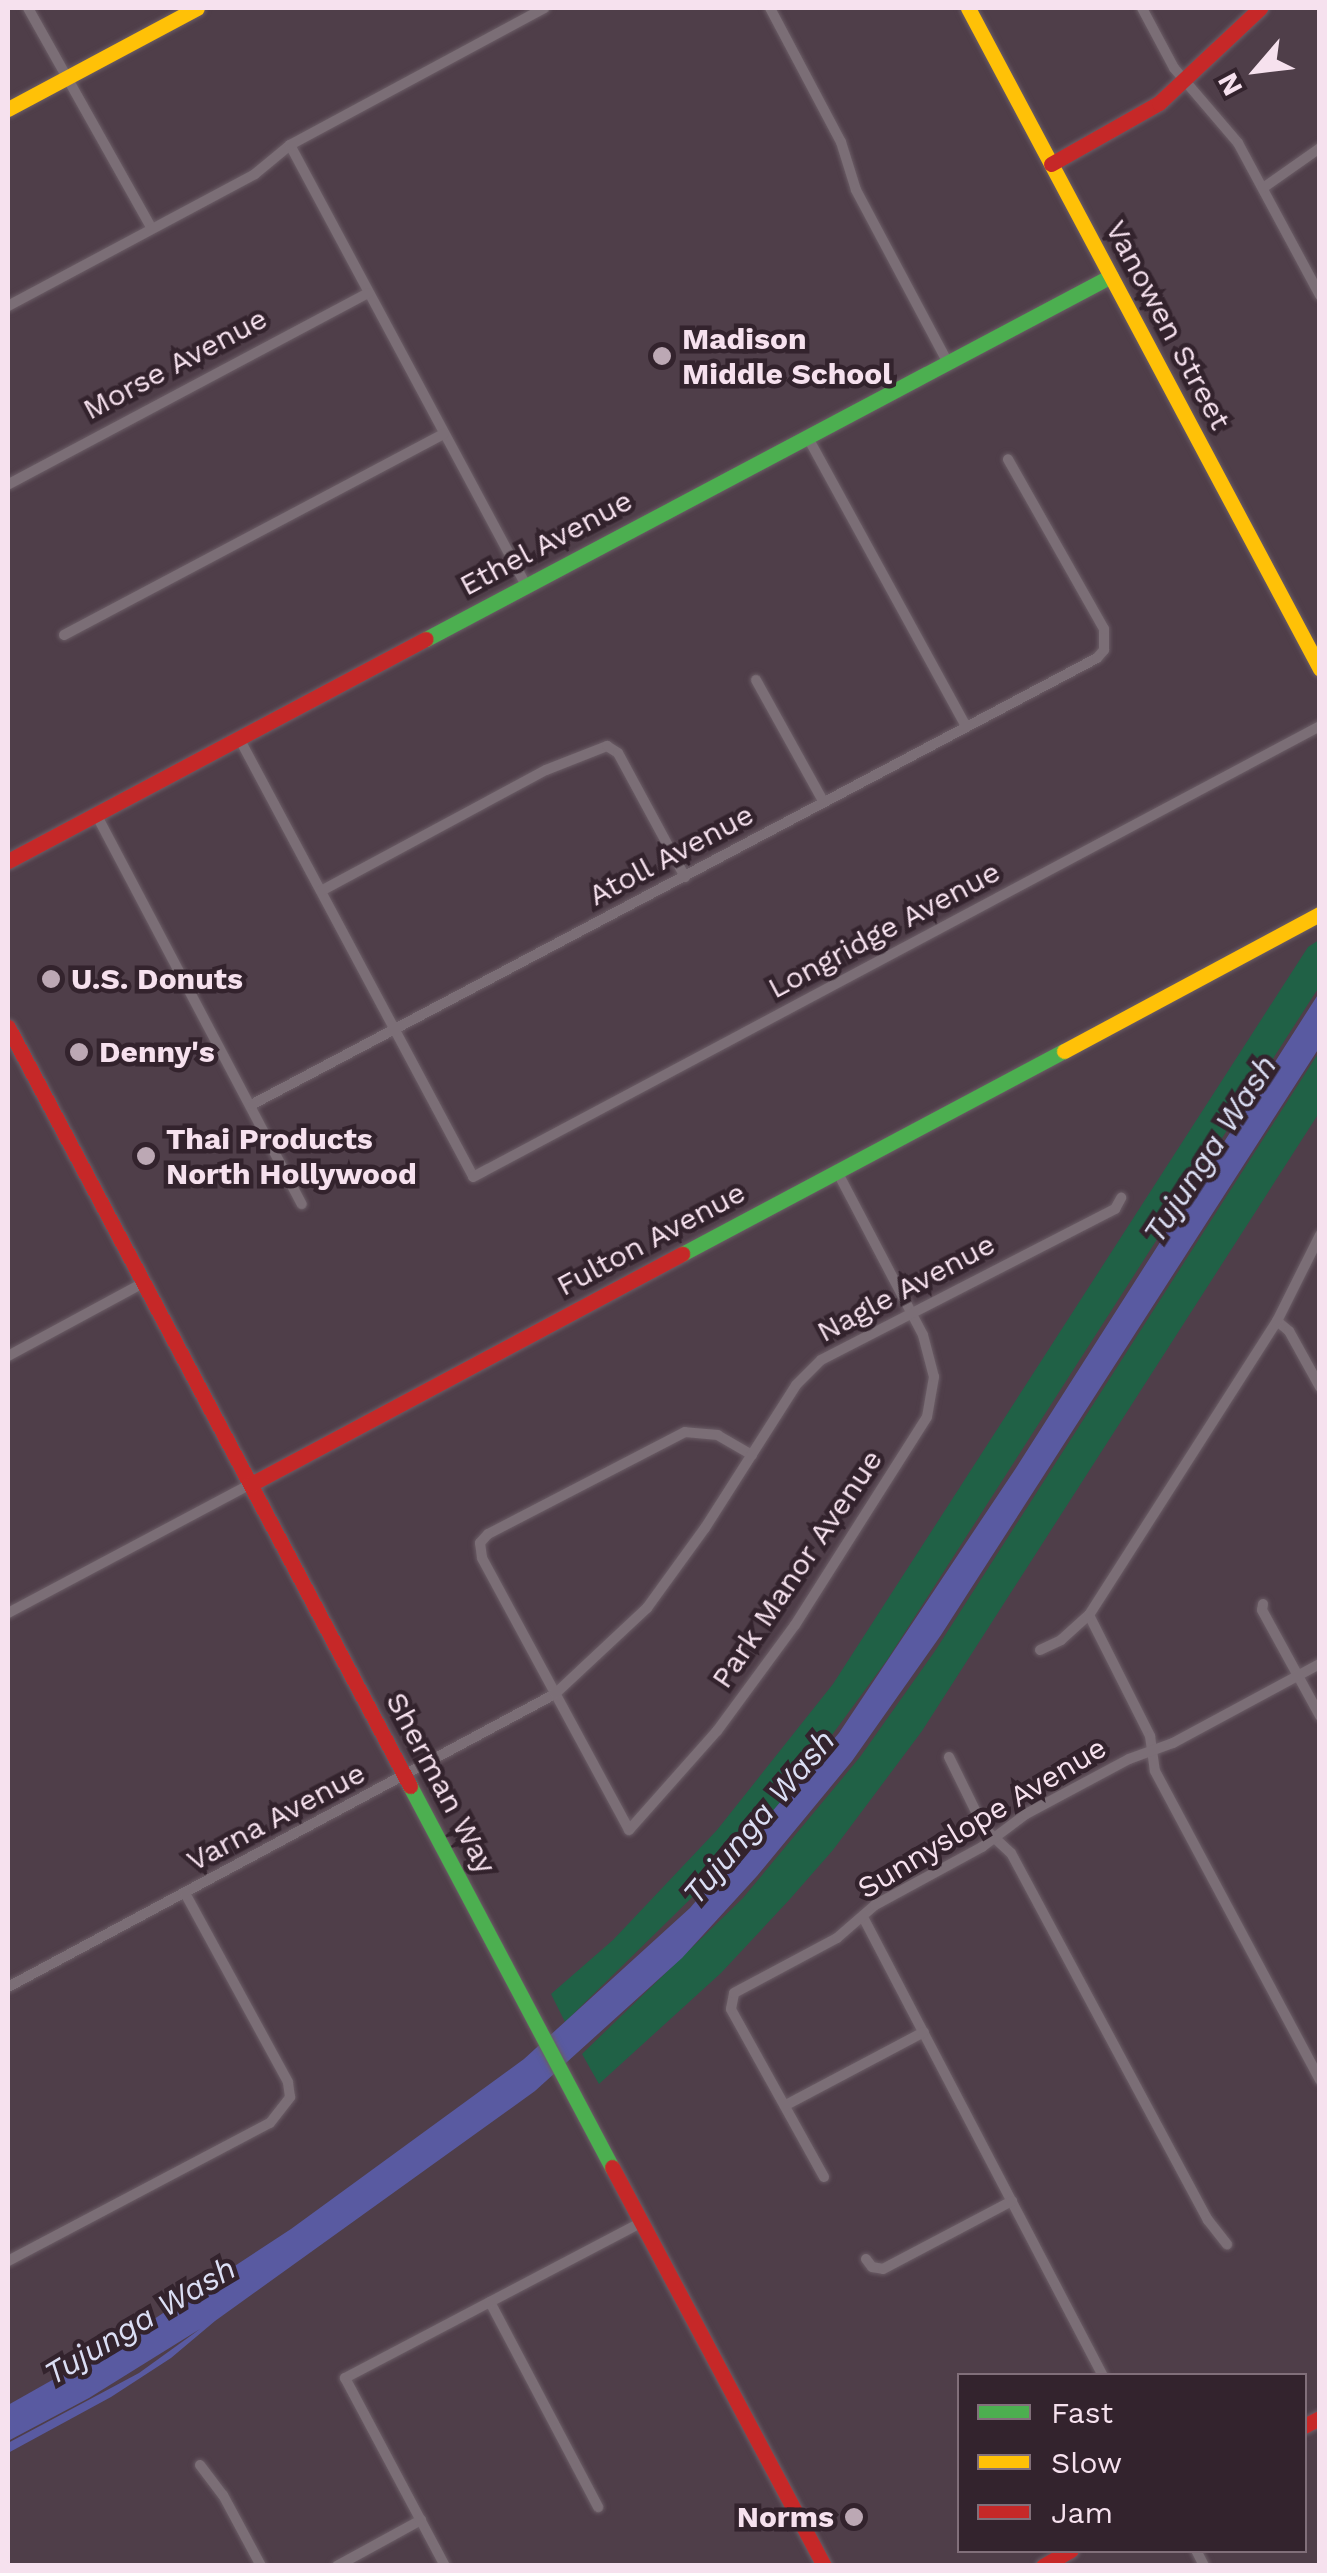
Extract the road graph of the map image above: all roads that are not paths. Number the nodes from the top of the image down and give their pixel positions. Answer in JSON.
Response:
{"nodes":[{"id":1,"x":28,"y":8,"type":"edge"},
{"id":2,"x":197,"y":8,"type":"edge"},
{"id":3,"x":544,"y":8,"type":"edge"},
{"id":4,"x":770,"y":8,"type":"edge"},
{"id":5,"x":968,"y":8,"type":"edge"},
{"id":6,"x":1142,"y":8,"type":"edge"},
{"id":7,"x":1260,"y":8,"type":"edge"},
{"id":8,"x":67,"y":77,"type":"junction"},
{"id":9,"x":1184,"y":80,"type":"junction"},
{"id":10,"x":8,"y":109,"type":"edge"},
{"id":11,"x":290,"y":145,"type":"junction"},
{"id":12,"x":1320,"y":148,"type":"edge"},
{"id":13,"x":1051,"y":164,"type":"junction"},
{"id":14,"x":1263,"y":188,"type":"junction"},
{"id":15,"x":152,"y":229,"type":"junction"},
{"id":16,"x":1111,"y":276,"type":"junction"},
{"id":17,"x":368,"y":293,"type":"junction"},
{"id":18,"x":1320,"y":295,"type":"edge"},
{"id":19,"x":8,"y":306,"type":"edge"},
{"id":20,"x":947,"y":361,"type":"junction"},
{"id":21,"x":444,"y":434,"type":"junction"},
{"id":22,"x":807,"y":436,"type":"junction"},
{"id":23,"x":1008,"y":459,"type":"dead end"},
{"id":24,"x":8,"y":484,"type":"edge"},
{"id":25,"x":525,"y":584,"type":"junction"},
{"id":26,"x":64,"y":635,"type":"dead end"},
{"id":27,"x":1318,"y":665,"type":"edge"},
{"id":28,"x":756,"y":680,"type":"dead end"},
{"id":29,"x":966,"y":726,"type":"junction"},
{"id":30,"x":1320,"y":726,"type":"edge"},
{"id":31,"x":239,"y":738,"type":"junction"},
{"id":32,"x":823,"y":801,"type":"junction"},
{"id":33,"x":96,"y":814,"type":"junction"},
{"id":34,"x":8,"y":861,"type":"edge"},
{"id":35,"x":686,"y":877,"type":"junction"},
{"id":36,"x":320,"y":891,"type":"junction"},
{"id":37,"x":1320,"y":914,"type":"edge"},
{"id":38,"x":8,"y":1028,"type":"edge"},
{"id":39,"x":394,"y":1032,"type":"junction"},
{"id":40,"x":251,"y":1105,"type":"junction"},
{"id":41,"x":837,"y":1171,"type":"junction"},
{"id":42,"x":1121,"y":1198,"type":"dead end"},
{"id":43,"x":302,"y":1204,"type":"dead end"},
{"id":44,"x":1320,"y":1236,"type":"edge"},
{"id":45,"x":144,"y":1283,"type":"junction"},
{"id":46,"x":910,"y":1310,"type":"junction"},
{"id":47,"x":1277,"y":1321,"type":"junction"},
{"id":48,"x":8,"y":1356,"type":"edge"},
{"id":49,"x":1320,"y":1386,"type":"edge"},
{"id":50,"x":752,"y":1455,"type":"junction"},
{"id":51,"x":250,"y":1484,"type":"junction"},
{"id":52,"x":1263,"y":1604,"type":"dead end"},
{"id":53,"x":8,"y":1613,"type":"edge"},
{"id":54,"x":1089,"y":1615,"type":"junction"},
{"id":55,"x":1040,"y":1650,"type":"dead end"},
{"id":56,"x":1320,"y":1664,"type":"edge"},
{"id":57,"x":1297,"y":1676,"type":"junction"},
{"id":58,"x":555,"y":1694,"type":"junction"},
{"id":59,"x":1320,"y":1716,"type":"edge"},
{"id":60,"x":1151,"y":1752,"type":"junction"},
{"id":61,"x":949,"y":1757,"type":"dead end"},
{"id":62,"x":406,"y":1777,"type":"junction"},
{"id":63,"x":995,"y":1838,"type":"junction"},
{"id":64,"x":184,"y":1893,"type":"junction"},
{"id":65,"x":863,"y":1917,"type":"junction"},
{"id":66,"x":8,"y":1987,"type":"edge"},
{"id":67,"x":924,"y":2032,"type":"junction"},
{"id":68,"x":1320,"y":2080,"type":"edge"},
{"id":69,"x":786,"y":2105,"type":"junction"},
{"id":70,"x":824,"y":2176,"type":"dead end"},
{"id":71,"x":1012,"y":2201,"type":"junction"},
{"id":72,"x":642,"y":2222,"type":"junction"},
{"id":73,"x":1227,"y":2244,"type":"dead end"},
{"id":74,"x":866,"y":2258,"type":"dead end"},
{"id":75,"x":8,"y":2261,"type":"edge"},
{"id":76,"x":490,"y":2302,"type":"junction"},
{"id":77,"x":1101,"y":2373,"type":"edge"},
{"id":78,"x":200,"y":2465,"type":"dead end"},
{"id":79,"x":598,"y":2508,"type":"dead end"},
{"id":80,"x":421,"y":2520,"type":"junction"},
{"id":81,"x":1066,"y":2553,"type":"edge"},
{"id":82,"x":260,"y":2566,"type":"edge"},
{"id":83,"x":337,"y":2566,"type":"edge"},
{"id":84,"x":445,"y":2566,"type":"edge"},
{"id":85,"x":824,"y":2566,"type":"edge"},
{"id":86,"x":1043,"y":2566,"type":"edge"}],
"edges":[{"from":1,"to":8,"type":"street"},
{"from":2,"to":8,"type":"main road"},
{"from":3,"to":11,"type":"street"},
{"from":4,"to":20,"type":"street"},
{"from":5,"to":13,"type":"main road","name":"Vanowen Street"},
{"from":6,"to":9,"type":"street"},
{"from":7,"to":9,"type":"main road"},
{"from":8,"to":10,"type":"main road"},
{"from":8,"to":15,"type":"street"},
{"from":9,"to":13,"type":"main road"},
{"from":9,"to":14,"type":"street"},
{"from":11,"to":15,"type":"street"},
{"from":11,"to":17,"type":"street"},
{"from":12,"to":14,"type":"street"},
{"from":13,"to":16,"type":"main road","name":"Vanowen Street"},
{"from":14,"to":18,"type":"street"},
{"from":15,"to":19,"type":"street"},
{"from":16,"to":20,"type":"main road","name":"Ethel Avenue"},
{"from":16,"to":27,"type":"main road","name":"Vanowen Street"},
{"from":17,"to":21,"type":"street"},
{"from":17,"to":24,"type":"street","name":"Morse Avenue"},
{"from":20,"to":22,"type":"main road","name":"Ethel Avenue"},
{"from":21,"to":25,"type":"street"},
{"from":21,"to":26,"type":"street"},
{"from":22,"to":25,"type":"main road","name":"Ethel Avenue"},
{"from":22,"to":29,"type":"street"},
{"from":23,"to":29,"type":"street","name":"Atoll Avenue"},
{"from":25,"to":31,"type":"main road","name":"Ethel Avenue"},
{"from":28,"to":32,"type":"street"},
{"from":29,"to":32,"type":"street","name":"Atoll Avenue"},
{"from":30,"to":39,"type":"street","name":"Longridge Avenue"},
{"from":31,"to":33,"type":"main road","name":"Ethel Avenue"},
{"from":31,"to":36,"type":"street"},
{"from":32,"to":35,"type":"street","name":"Atoll Avenue"},
{"from":33,"to":34,"type":"main road","name":"Ethel Avenue"},
{"from":33,"to":40,"type":"street"},
{"from":35,"to":36,"type":"street"},
{"from":35,"to":39,"type":"street","name":"Atoll Avenue"},
{"from":36,"to":39,"type":"street"},
{"from":37,"to":41,"type":"main road","name":"Fulton Avenue"},
{"from":38,"to":45,"type":"main road","name":"Sherman Way"},
{"from":39,"to":40,"type":"street","name":"Atoll Avenue"},
{"from":40,"to":43,"type":"street"},
{"from":41,"to":46,"type":"street","name":"Park Manor Avenue"},
{"from":41,"to":51,"type":"main road","name":"Fulton Avenue"},
{"from":42,"to":46,"type":"street","name":"Nagle Avenue"},
{"from":44,"to":47,"type":"street"},
{"from":45,"to":48,"type":"street"},
{"from":45,"to":51,"type":"main road","name":"Sherman Way"},
{"from":46,"to":50,"type":"street","name":"Nagle Avenue"},
{"from":46,"to":58,"type":"street","name":"Park Manor Avenue"},
{"from":47,"to":49,"type":"street"},
{"from":47,"to":54,"type":"street"},
{"from":50,"to":58,"type":"street","name":"Varna Avenue"},
{"from":50,"to":58,"type":"street"},
{"from":51,"to":53,"type":"street","name":"Fulton Avenue"},
{"from":51,"to":62,"type":"main road","name":"Sherman Way"},
{"from":52,"to":57,"type":"street"},
{"from":54,"to":55,"type":"street"},
{"from":54,"to":60,"type":"street"},
{"from":56,"to":57,"type":"street","name":"Sunnyslope Avenue"},
{"from":57,"to":59,"type":"street"},
{"from":57,"to":60,"type":"street","name":"Sunnyslope Avenue"},
{"from":58,"to":62,"type":"street","name":"Varna Avenue"},
{"from":60,"to":63,"type":"street","name":"Sunnyslope Avenue"},
{"from":60,"to":68,"type":"street"},
{"from":61,"to":63,"type":"street"},
{"from":62,"to":64,"type":"street","name":"Varna Avenue"},
{"from":62,"to":72,"type":"main road","name":"Sherman Way"},
{"from":63,"to":65,"type":"street","name":"Sunnyslope Avenue"},
{"from":63,"to":73,"type":"street"},
{"from":64,"to":66,"type":"street","name":"Varna Avenue"},
{"from":64,"to":75,"type":"street"},
{"from":65,"to":67,"type":"street"},
{"from":65,"to":69,"type":"street","name":"Sunnyslope Avenue"},
{"from":67,"to":69,"type":"street"},
{"from":67,"to":71,"type":"street"},
{"from":69,"to":70,"type":"street"},
{"from":71,"to":74,"type":"street"},
{"from":71,"to":77,"type":"street"},
{"from":72,"to":76,"type":"street"},
{"from":72,"to":85,"type":"main road","name":"Sherman Way"},
{"from":76,"to":79,"type":"street"},
{"from":76,"to":80,"type":"street"},
{"from":78,"to":82,"type":"street"},
{"from":80,"to":83,"type":"street"},
{"from":80,"to":84,"type":"street"},
{"from":81,"to":86,"type":"main road"}]}
